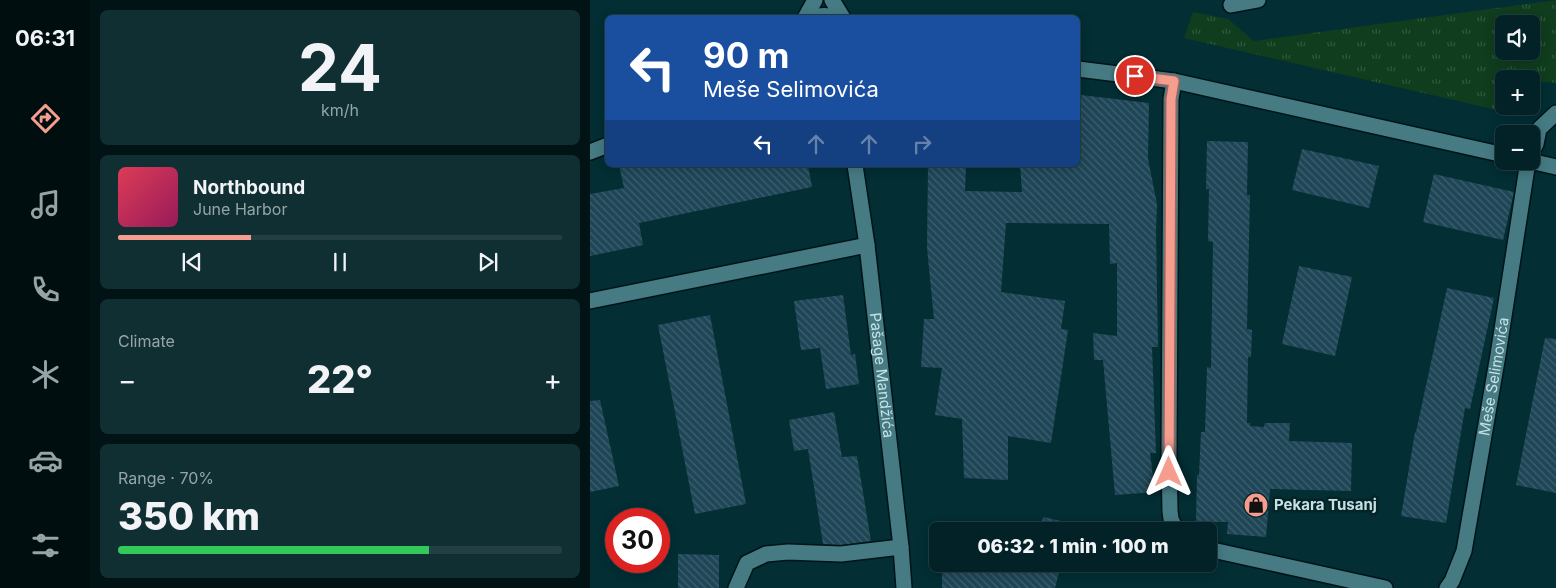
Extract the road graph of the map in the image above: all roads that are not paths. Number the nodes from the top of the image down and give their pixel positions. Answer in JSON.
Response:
{"nodes":[{"id":1,"x":815,"y":0,"type":"edge"},
{"id":2,"x":832,"y":0,"type":"edge"},
{"id":3,"x":1258,"y":0,"type":"edge"},
{"id":4,"x":1230,"y":5,"type":"dead end"},
{"id":5,"x":807,"y":15,"type":"edge"},
{"id":6,"x":841,"y":15,"type":"edge"},
{"id":7,"x":1080,"y":69,"type":"edge"},
{"id":8,"x":1174,"y":81,"type":"junction"},
{"id":9,"x":1556,"y":113,"type":"edge"},
{"id":10,"x":1540,"y":128,"type":"edge"},
{"id":11,"x":605,"y":146,"type":"edge"},
{"id":12,"x":590,"y":152,"type":"edge"},
{"id":13,"x":1495,"y":153,"type":"edge"},
{"id":14,"x":1540,"y":164,"type":"edge"},
{"id":15,"x":855,"y":167,"type":"edge"},
{"id":16,"x":1556,"y":168,"type":"edge"},
{"id":17,"x":1528,"y":170,"type":"edge"},
{"id":18,"x":867,"y":245,"type":"junction"},
{"id":19,"x":590,"y":301,"type":"edge"},
{"id":20,"x":1172,"y":522,"type":"edge"},
{"id":21,"x":901,"y":547,"type":"junction"},
{"id":22,"x":1217,"y":551,"type":"edge"},
{"id":23,"x":736,"y":588,"type":"edge"},
{"id":24,"x":904,"y":588,"type":"edge"},
{"id":25,"x":1385,"y":588,"type":"edge"},
{"id":26,"x":1447,"y":588,"type":"edge"}],
"edges":[{"from":1,"to":5,"type":"street"},
{"from":2,"to":6,"type":"street"},
{"from":3,"to":4,"type":"street"},
{"from":7,"to":8,"type":"street"},
{"from":8,"to":13,"type":"street"},
{"from":8,"to":20,"type":"street"},
{"from":9,"to":10,"type":"street"},
{"from":11,"to":12,"type":"street"},
{"from":14,"to":16,"type":"street","name":"Meše Selimovića"},
{"from":15,"to":18,"type":"street","name":"Pašage Mandžića"},
{"from":17,"to":26,"type":"street","name":"Meše Selimovića"},
{"from":18,"to":19,"type":"street"},
{"from":18,"to":21,"type":"street","name":"Pašage Mandžića"},
{"from":21,"to":23,"type":"street"},
{"from":21,"to":24,"type":"street","name":"Pašage Mandžića"},
{"from":22,"to":25,"type":"street"}]}
